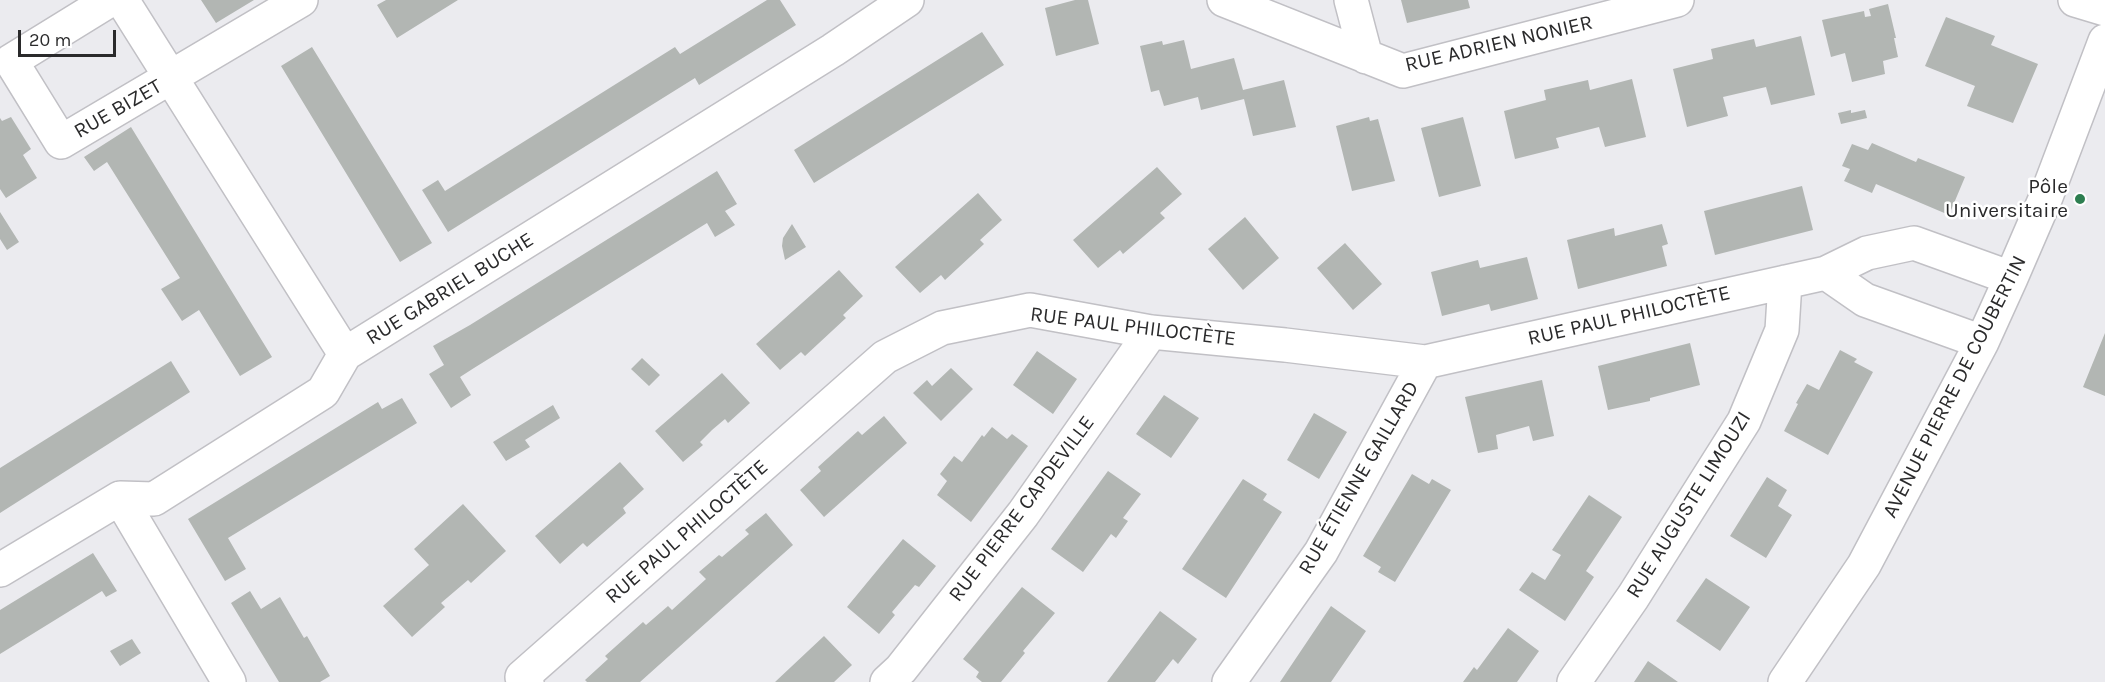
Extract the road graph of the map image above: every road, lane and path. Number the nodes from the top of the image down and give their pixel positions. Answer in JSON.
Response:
{"nodes":[{"id":1,"x":110,"y":0,"type":"edge"},
{"id":2,"x":122,"y":0,"type":"edge"},
{"id":3,"x":301,"y":0,"type":"edge"},
{"id":4,"x":907,"y":0,"type":"edge"},
{"id":5,"x":1224,"y":0,"type":"edge"},
{"id":6,"x":1351,"y":0,"type":"edge"},
{"id":7,"x":1677,"y":0,"type":"edge"},
{"id":8,"x":2075,"y":0,"type":"edge"},
{"id":9,"x":2105,"y":9,"type":"edge"},
{"id":10,"x":2105,"y":41,"type":"edge"},
{"id":11,"x":1366,"y":57,"type":"junction"},
{"id":12,"x":172,"y":78,"type":"junction"},
{"id":13,"x":1826,"y":273,"type":"junction"},
{"id":14,"x":2012,"y":278,"type":"junction"},
{"id":15,"x":1785,"y":282,"type":"junction"},
{"id":16,"x":1151,"y":332,"type":"junction"},
{"id":17,"x":1982,"y":342,"type":"junction"},
{"id":18,"x":345,"y":354,"type":"junction"},
{"id":19,"x":1425,"y":362,"type":"junction"},
{"id":20,"x":120,"y":498,"type":"junction"},
{"id":21,"x":0,"y":570,"type":"edge"},
{"id":22,"x":524,"y":679,"type":"edge"},
{"id":23,"x":229,"y":682,"type":"edge"},
{"id":24,"x":887,"y":682,"type":"edge"},
{"id":25,"x":1229,"y":682,"type":"edge"},
{"id":26,"x":1574,"y":682,"type":"edge"},
{"id":27,"x":1785,"y":682,"type":"edge"}],
"edges":[{"from":1,"to":12,"type":"street","name":"RUE BIZET"},
{"from":2,"to":12,"type":"street","name":"RUE BIZET"},
{"from":3,"to":12,"type":"street"},
{"from":4,"to":18,"type":"street","name":"RUE GABRIEL BUCHE"},
{"from":5,"to":11,"type":"street","name":"RUE ADRIEN NONIER"},
{"from":6,"to":11,"type":"street"},
{"from":7,"to":11,"type":"street","name":"RUE ADRIEN NONIER"},
{"from":8,"to":9,"type":"street"},
{"from":10,"to":14,"type":"street","name":"AVENUE PIERRE DE COUBERTIN"},
{"from":12,"to":18,"type":"street","name":"RUE BIZET"},
{"from":13,"to":14,"type":"street","name":"RUE PAUL PHILOCTÈTE"},
{"from":13,"to":15,"type":"street","name":"RUE PAUL PHILOCTÈTE"},
{"from":13,"to":17,"type":"street"},
{"from":14,"to":17,"type":"street","name":"AVENUE PIERRE DE COUBERTIN"},
{"from":15,"to":19,"type":"street","name":"RUE PAUL PHILOCTÈTE"},
{"from":15,"to":26,"type":"street","name":"RUE AUGUSTE LIMOUZI"},
{"from":16,"to":19,"type":"street","name":"RUE PAUL PHILOCTÈTE"},
{"from":16,"to":22,"type":"street","name":"RUE PAUL PHILOCTÈTE"},
{"from":16,"to":24,"type":"street","name":"RUE PIERRE CAPDEVILLE"},
{"from":17,"to":27,"type":"street","name":"AVENUE PIERRE DE COUBERTIN"},
{"from":18,"to":20,"type":"street","name":"RUE GABRIEL BUCHE"},
{"from":19,"to":25,"type":"street","name":"RUE ÉTIENNE GAILLARD"},
{"from":20,"to":21,"type":"street"},
{"from":20,"to":23,"type":"street"}]}
